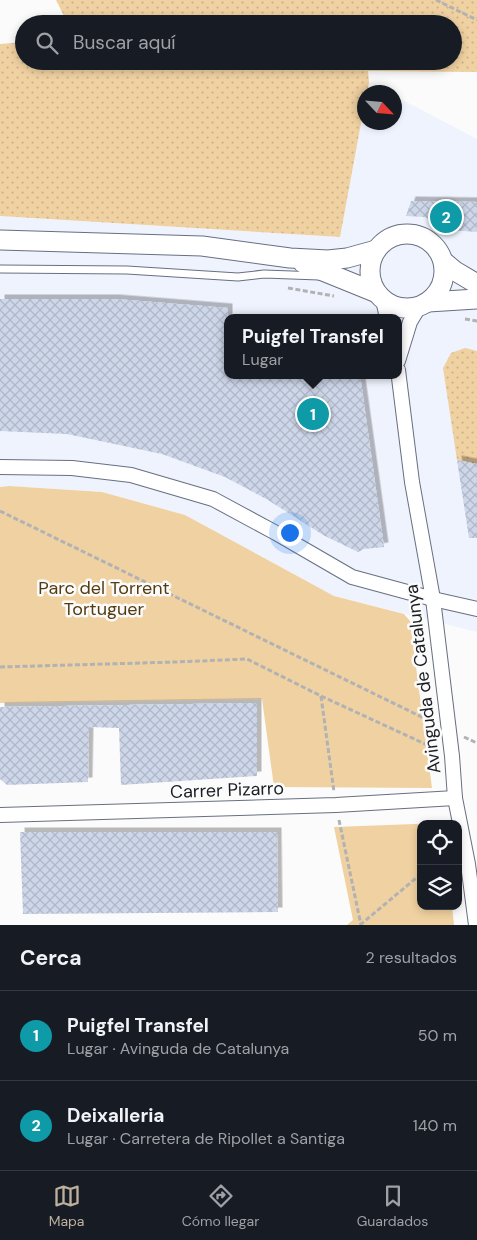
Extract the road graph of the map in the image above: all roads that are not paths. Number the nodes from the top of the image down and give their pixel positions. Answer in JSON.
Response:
{"nodes":[{"id":1,"x":0,"y":240,"type":"edge"},
{"id":2,"x":376,"y":250,"type":"junction"},
{"id":3,"x":290,"y":258,"type":"junction"},
{"id":4,"x":443,"y":261,"type":"junction"},
{"id":5,"x":0,"y":269,"type":"edge"},
{"id":6,"x":334,"y":277,"type":"junction"},
{"id":7,"x":477,"y":284,"type":"edge"},
{"id":8,"x":477,"y":299,"type":"edge"},
{"id":9,"x":382,"y":304,"type":"edge"},
{"id":10,"x":429,"y":304,"type":"junction"},
{"id":11,"x":477,"y":308,"type":"edge"},
{"id":12,"x":402,"y":348,"type":"edge"},
{"id":13,"x":399,"y":379,"type":"edge"},
{"id":14,"x":0,"y":467,"type":"edge"},
{"id":15,"x":434,"y":599,"type":"junction"},
{"id":16,"x":477,"y":609,"type":"edge"},
{"id":17,"x":455,"y":798,"type":"junction"},
{"id":18,"x":0,"y":815,"type":"edge"},
{"id":19,"x":476,"y":925,"type":"edge"}],
"edges":[{"from":1,"to":3,"type":"main road"},
{"from":2,"to":3,"type":"main road"},
{"from":2,"to":4,"type":"main road"},
{"from":2,"to":9,"type":"main road"},
{"from":3,"to":6,"type":"main road"},
{"from":4,"to":7,"type":"main road"},
{"from":4,"to":10,"type":"main road"},
{"from":5,"to":6,"type":"lane"},
{"from":6,"to":9,"type":"main road"},
{"from":8,"to":10,"type":"main road"},
{"from":9,"to":10,"type":"main road"},
{"from":10,"to":11,"type":"street"},
{"from":10,"to":12,"type":"street"},
{"from":13,"to":15,"type":"street","name":"Avinguda de Catalunya"},
{"from":14,"to":15,"type":"street"},
{"from":15,"to":16,"type":"street"},
{"from":15,"to":17,"type":"street","name":"Avinguda de Catalunya"},
{"from":17,"to":18,"type":"street","name":"Carrer Pizarro"},
{"from":17,"to":19,"type":"street","name":"Avinguda de Catalunya"}]}
